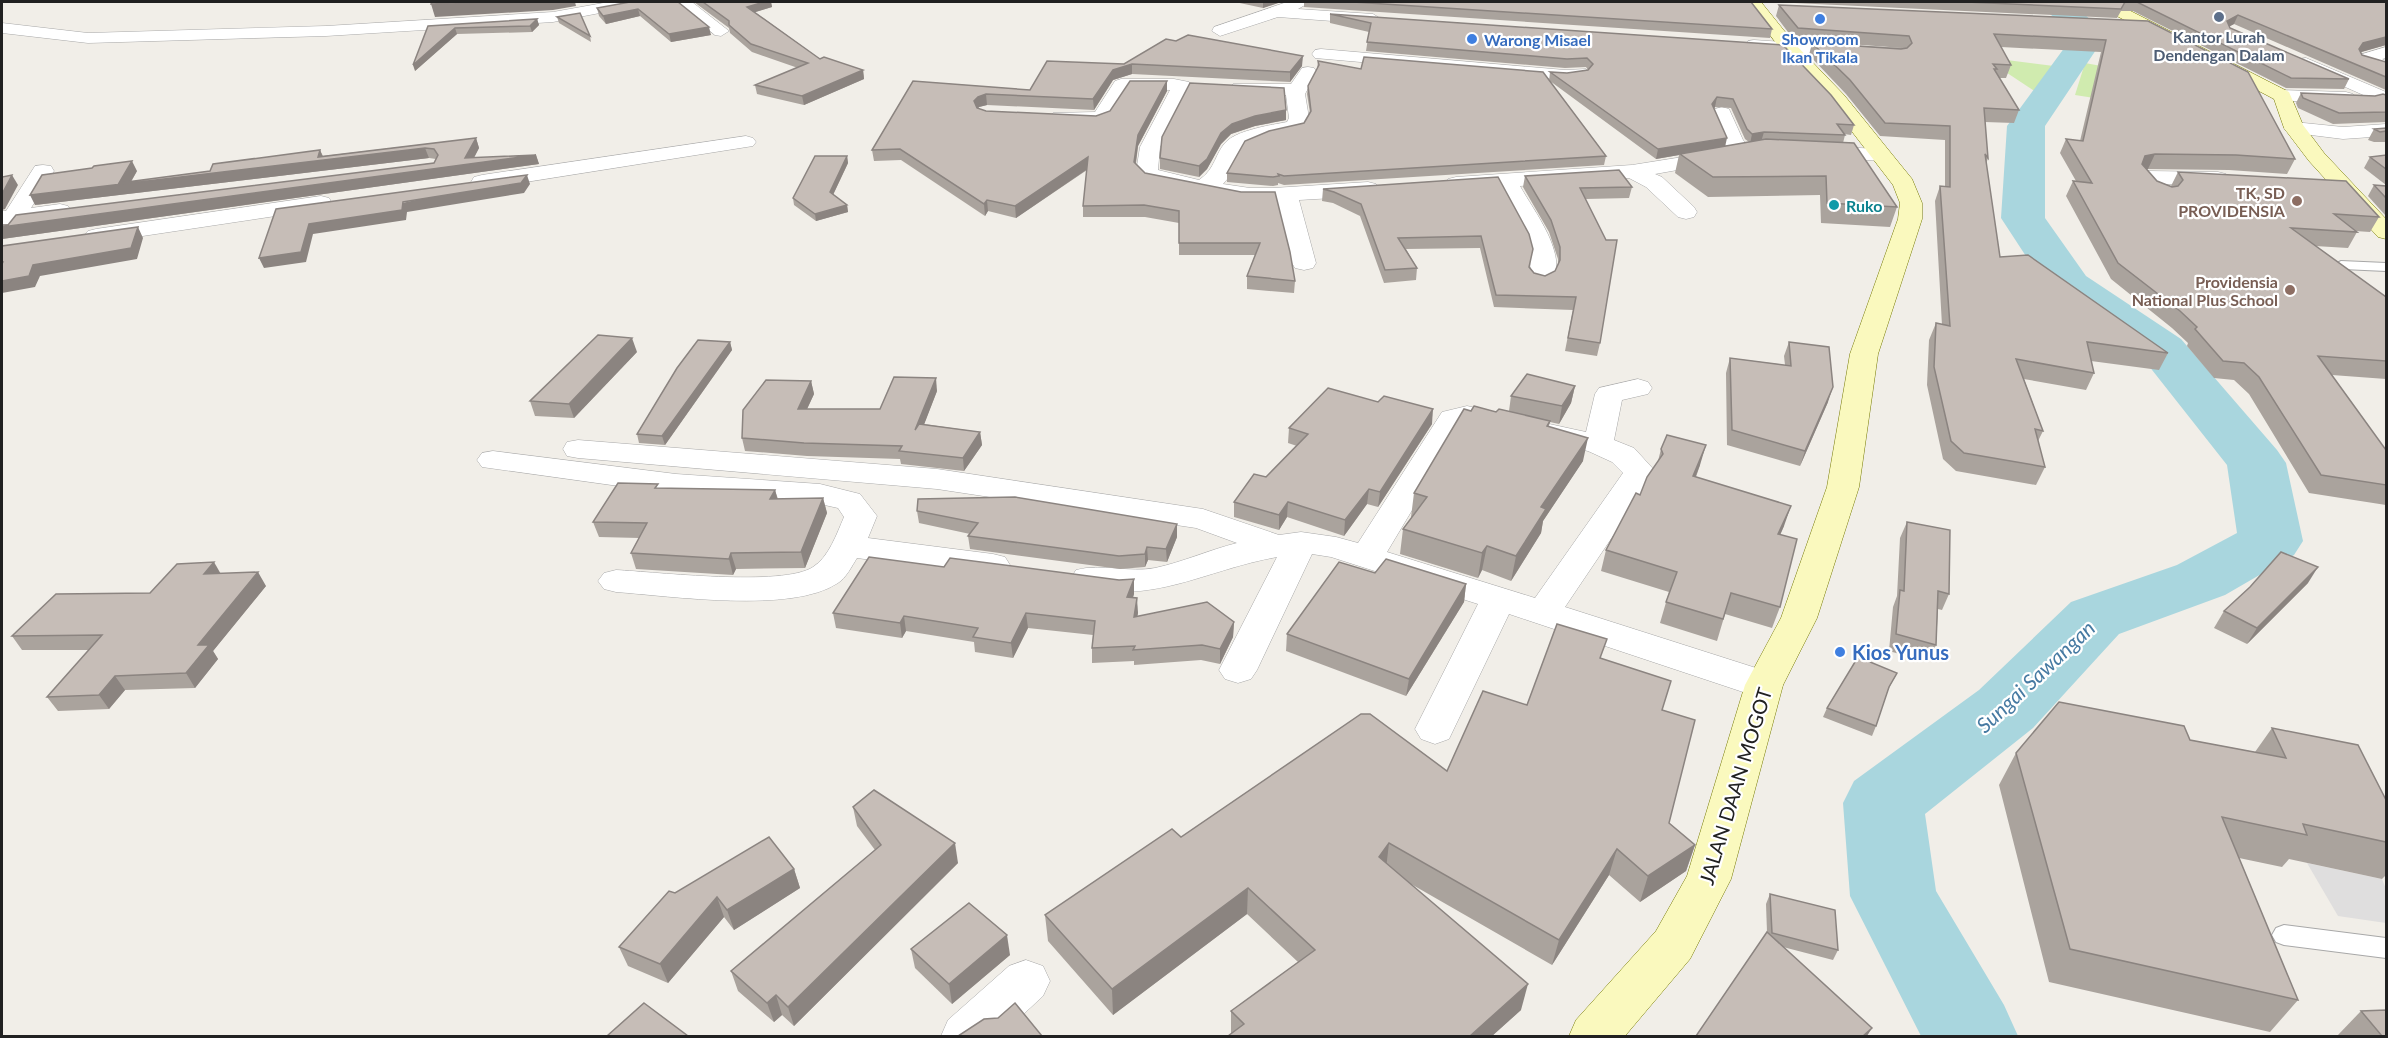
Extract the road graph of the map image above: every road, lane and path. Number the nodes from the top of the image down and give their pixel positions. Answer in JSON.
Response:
{"nodes":[{"id":1,"x":632,"y":2,"type":"edge"},
{"id":2,"x":682,"y":2,"type":"edge"},
{"id":3,"x":1299,"y":2,"type":"edge"},
{"id":4,"x":2102,"y":2,"type":"edge"},
{"id":5,"x":1766,"y":7,"type":"edge"},
{"id":6,"x":1277,"y":12,"type":"junction"},
{"id":7,"x":1350,"y":18,"type":"junction"},
{"id":8,"x":1394,"y":20,"type":"edge"},
{"id":9,"x":2113,"y":25,"type":"edge"},
{"id":10,"x":2145,"y":26,"type":"junction"},
{"id":11,"x":2,"y":28,"type":"edge"},
{"id":12,"x":721,"y":31,"type":"dead end"},
{"id":13,"x":1220,"y":31,"type":"dead end"},
{"id":14,"x":1742,"y":44,"type":"edge"},
{"id":15,"x":1788,"y":47,"type":"junction"},
{"id":16,"x":2386,"y":52,"type":"edge"},
{"id":17,"x":1873,"y":53,"type":"edge"},
{"id":18,"x":1321,"y":54,"type":"junction"},
{"id":19,"x":2290,"y":57,"type":"edge"},
{"id":20,"x":2386,"y":67,"type":"edge"},
{"id":21,"x":1580,"y":73,"type":"edge"},
{"id":22,"x":1223,"y":88,"type":"edge"},
{"id":23,"x":1295,"y":90,"type":"junction"},
{"id":24,"x":2282,"y":96,"type":"junction"},
{"id":25,"x":2386,"y":99,"type":"edge"},
{"id":26,"x":1722,"y":113,"type":"dead end"},
{"id":27,"x":1045,"y":116,"type":"edge"},
{"id":28,"x":2294,"y":128,"type":"junction"},
{"id":29,"x":2386,"y":130,"type":"edge"},
{"id":30,"x":746,"y":142,"type":"dead end"},
{"id":31,"x":1793,"y":151,"type":"edge"},
{"id":32,"x":1881,"y":155,"type":"junction"},
{"id":33,"x":472,"y":164,"type":"edge"},
{"id":34,"x":43,"y":171,"type":"dead end"},
{"id":35,"x":1632,"y":171,"type":"junction"},
{"id":36,"x":504,"y":179,"type":"junction"},
{"id":37,"x":2237,"y":180,"type":"edge"},
{"id":38,"x":1506,"y":181,"type":"junction"},
{"id":39,"x":460,"y":185,"type":"edge"},
{"id":40,"x":1438,"y":185,"type":"edge"},
{"id":41,"x":2311,"y":185,"type":"edge"},
{"id":42,"x":1203,"y":187,"type":"junction"},
{"id":43,"x":1393,"y":187,"type":"edge"},
{"id":44,"x":2342,"y":187,"type":"junction"},
{"id":45,"x":2163,"y":194,"type":"edge"},
{"id":46,"x":1286,"y":195,"type":"junction"},
{"id":47,"x":348,"y":200,"type":"edge"},
{"id":48,"x":81,"y":208,"type":"edge"},
{"id":49,"x":1686,"y":212,"type":"dead end"},
{"id":50,"x":8,"y":232,"type":"edge"},
{"id":51,"x":2386,"y":232,"type":"edge"},
{"id":52,"x":71,"y":239,"type":"edge"},
{"id":53,"x":1304,"y":263,"type":"dead end"},
{"id":54,"x":2386,"y":267,"type":"edge"},
{"id":55,"x":1542,"y":278,"type":"edge"},
{"id":56,"x":2353,"y":282,"type":"edge"},
{"id":57,"x":1638,"y":388,"type":"dead end"},
{"id":58,"x":1598,"y":444,"type":"junction"},
{"id":59,"x":578,"y":449,"type":"dead end"},
{"id":60,"x":493,"y":460,"type":"dead end"},
{"id":61,"x":1289,"y":544,"type":"junction"},
{"id":62,"x":848,"y":546,"type":"junction"},
{"id":63,"x":1367,"y":556,"type":"junction"},
{"id":64,"x":1026,"y":570,"type":"edge"},
{"id":65,"x":1061,"y":574,"type":"edge"},
{"id":66,"x":616,"y":581,"type":"dead end"},
{"id":67,"x":1499,"y":598,"type":"junction"},
{"id":68,"x":1543,"y":613,"type":"junction"},
{"id":69,"x":1238,"y":670,"type":"dead end"},
{"id":70,"x":1764,"y":685,"type":"junction"},
{"id":71,"x":1435,"y":729,"type":"dead end"},
{"id":72,"x":2284,"y":935,"type":"dead end"},
{"id":73,"x":2386,"y":948,"type":"edge"},
{"id":74,"x":1026,"y":981,"type":"dead end"},
{"id":75,"x":966,"y":1036,"type":"edge"},
{"id":76,"x":1594,"y":1036,"type":"edge"}],
"edges":[{"from":1,"to":11,"type":"street"},
{"from":2,"to":12,"type":"street"},
{"from":3,"to":6,"type":"street"},
{"from":4,"to":10,"type":"main road"},
{"from":5,"to":15,"type":"main road","name":"JALAN DAAN MOGOT"},
{"from":6,"to":7,"type":"street"},
{"from":6,"to":13,"type":"street"},
{"from":7,"to":8,"type":"street"},
{"from":7,"to":18,"type":"street"},
{"from":9,"to":10,"type":"main road"},
{"from":10,"to":24,"type":"main road"},
{"from":14,"to":15,"type":"street"},
{"from":15,"to":17,"type":"street"},
{"from":15,"to":32,"type":"main road","name":"JALAN DAAN MOGOT"},
{"from":16,"to":20,"type":"street"},
{"from":18,"to":21,"type":"street"},
{"from":18,"to":23,"type":"street"},
{"from":19,"to":25,"type":"street"},
{"from":22,"to":23,"type":"street"},
{"from":23,"to":42,"type":"street"},
{"from":24,"to":25,"type":"street"},
{"from":24,"to":28,"type":"main road"},
{"from":26,"to":35,"type":"street"},
{"from":27,"to":42,"type":"street"},
{"from":28,"to":29,"type":"street"},
{"from":28,"to":44,"type":"main road"},
{"from":30,"to":36,"type":"street"},
{"from":31,"to":32,"type":"street"},
{"from":32,"to":70,"type":"main road","name":"JALAN DAAN MOGOT"},
{"from":33,"to":36,"type":"street"},
{"from":34,"to":50,"type":"street"},
{"from":35,"to":38,"type":"street"},
{"from":35,"to":49,"type":"street"},
{"from":36,"to":39,"type":"street"},
{"from":37,"to":45,"type":"street"},
{"from":38,"to":40,"type":"street"},
{"from":38,"to":55,"type":"street"},
{"from":41,"to":44,"type":"street"},
{"from":42,"to":46,"type":"street"},
{"from":43,"to":46,"type":"street"},
{"from":44,"to":51,"type":"main road"},
{"from":46,"to":53,"type":"street"},
{"from":47,"to":52,"type":"street"},
{"from":48,"to":50,"type":"street"},
{"from":54,"to":56,"type":"lane"},
{"from":57,"to":58,"type":"street"},
{"from":58,"to":63,"type":"street"},
{"from":58,"to":68,"type":"street"},
{"from":59,"to":61,"type":"street"},
{"from":60,"to":62,"type":"street"},
{"from":61,"to":63,"type":"street"},
{"from":61,"to":65,"type":"street"},
{"from":61,"to":69,"type":"street"},
{"from":62,"to":64,"type":"street"},
{"from":62,"to":66,"type":"street"},
{"from":63,"to":67,"type":"street"},
{"from":67,"to":68,"type":"street"},
{"from":67,"to":71,"type":"street"},
{"from":68,"to":70,"type":"street"},
{"from":70,"to":76,"type":"main road","name":"JALAN DAAN MOGOT"},
{"from":72,"to":73,"type":"lane"},
{"from":74,"to":75,"type":"street"}]}
